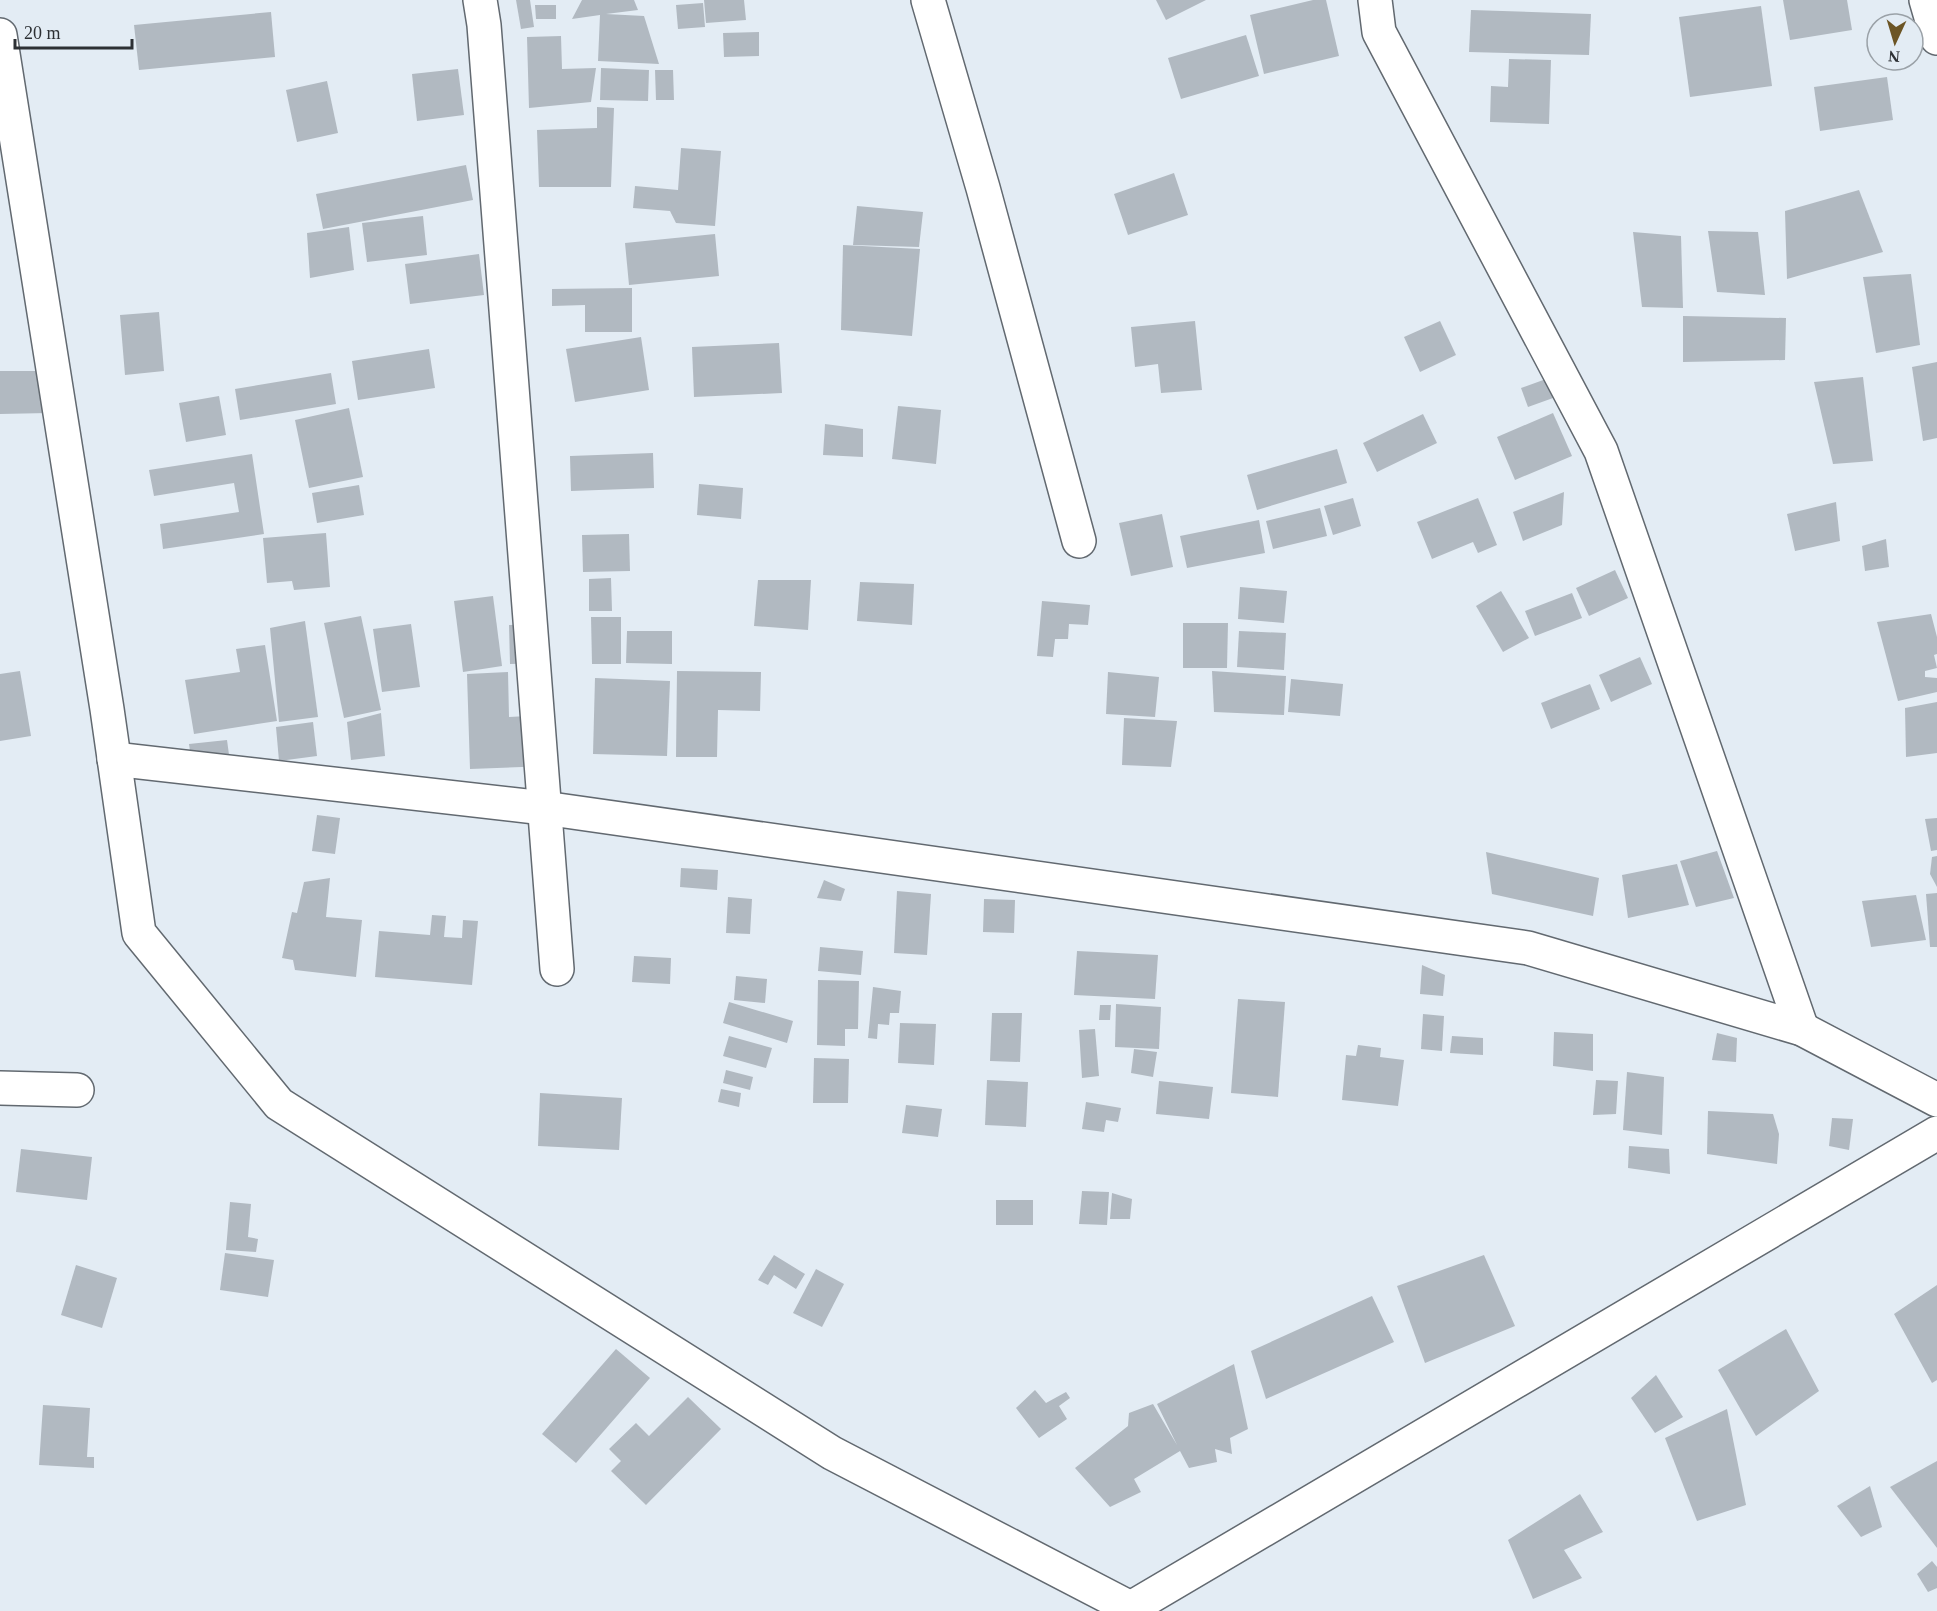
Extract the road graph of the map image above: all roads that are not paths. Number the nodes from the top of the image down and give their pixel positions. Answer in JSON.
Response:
{"nodes":[{"id":1,"x":480,"y":0,"type":"edge"},
{"id":2,"x":927,"y":0,"type":"edge"},
{"id":3,"x":1375,"y":0,"type":"edge"},
{"id":4,"x":1926,"y":0,"type":"edge"},
{"id":5,"x":0,"y":35,"type":"edge"},
{"id":6,"x":1937,"y":38,"type":"edge"},
{"id":7,"x":1079,"y":541,"type":"dead end"},
{"id":8,"x":114,"y":759,"type":"junction"},
{"id":9,"x":544,"y":808,"type":"junction"},
{"id":10,"x":557,"y":969,"type":"dead end"},
{"id":11,"x":1802,"y":1029,"type":"junction"},
{"id":12,"x":0,"y":1088,"type":"edge"},
{"id":13,"x":77,"y":1090,"type":"dead end"},
{"id":14,"x":1937,"y":1100,"type":"edge"},
{"id":15,"x":1937,"y":1133,"type":"edge"},
{"id":16,"x":1133,"y":1610,"type":"edge"}],
"edges":[{"from":1,"to":9,"type":"street"},
{"from":2,"to":7,"type":"street"},
{"from":3,"to":11,"type":"street"},
{"from":4,"to":6,"type":"street"},
{"from":5,"to":8,"type":"street"},
{"from":8,"to":9,"type":"street"},
{"from":8,"to":16,"type":"street"},
{"from":9,"to":10,"type":"street"},
{"from":9,"to":11,"type":"street"},
{"from":11,"to":14,"type":"street"},
{"from":12,"to":13,"type":"street"},
{"from":15,"to":16,"type":"street"}]}
